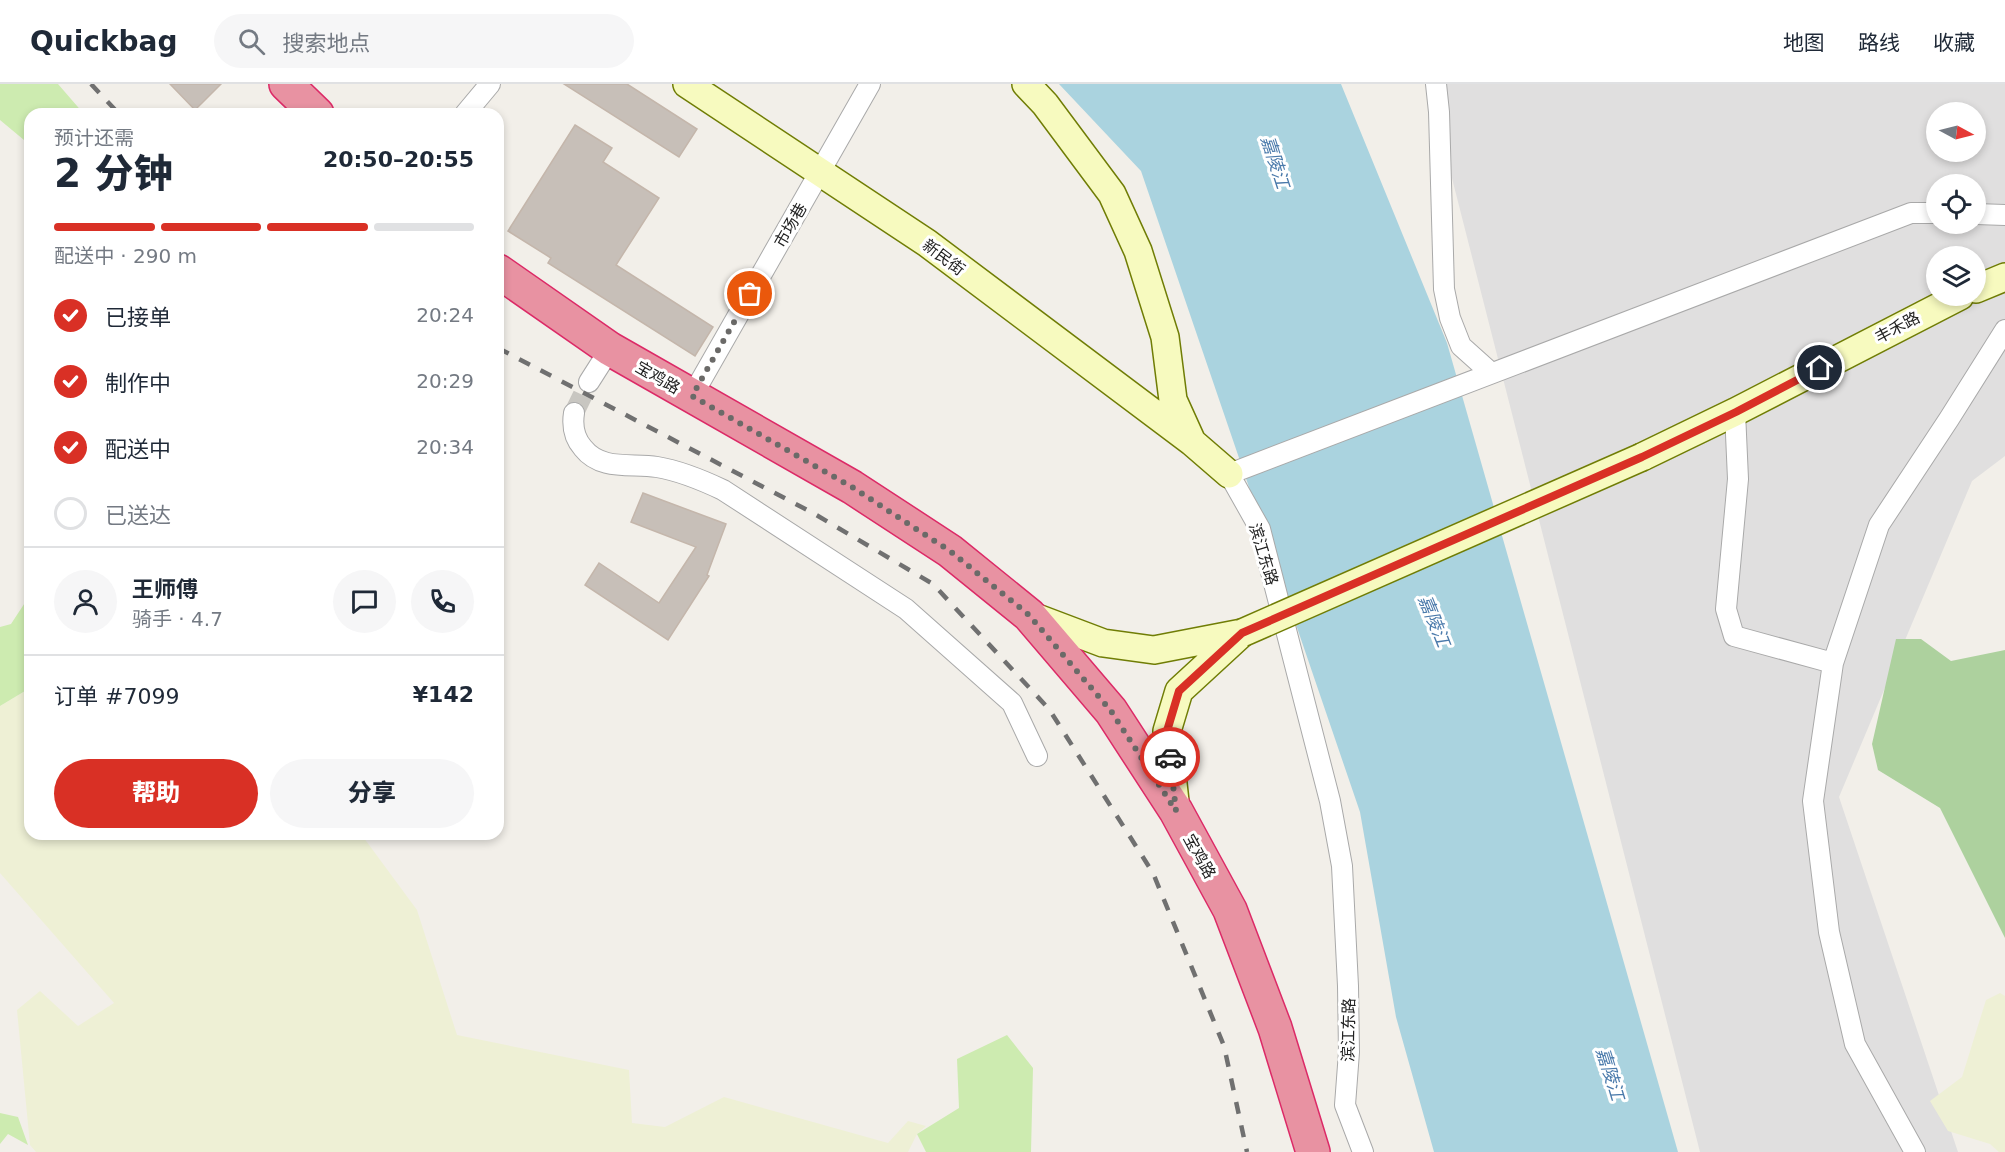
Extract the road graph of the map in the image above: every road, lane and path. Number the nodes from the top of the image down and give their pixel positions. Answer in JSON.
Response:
{"nodes":[{"id":1,"x":286,"y":84,"type":"edge"},
{"id":2,"x":490,"y":84,"type":"edge"},
{"id":3,"x":687,"y":84,"type":"edge"},
{"id":4,"x":870,"y":84,"type":"edge"},
{"id":5,"x":1026,"y":84,"type":"edge"},
{"id":6,"x":1436,"y":84,"type":"edge"},
{"id":7,"x":311,"y":108,"type":"edge"},
{"id":8,"x":470,"y":108,"type":"edge"},
{"id":9,"x":820,"y":172,"type":"junction"},
{"id":10,"x":1926,"y":213,"type":"edge"},
{"id":11,"x":1986,"y":214,"type":"edge"},
{"id":12,"x":2005,"y":215,"type":"edge"},
{"id":13,"x":504,"y":275,"type":"edge"},
{"id":14,"x":2005,"y":277,"type":"edge"},
{"id":15,"x":1986,"y":285,"type":"edge"},
{"id":16,"x":1941,"y":306,"type":"edge"},
{"id":17,"x":2005,"y":330,"type":"edge"},
{"id":18,"x":610,"y":350,"type":"junction"},
{"id":19,"x":1483,"y":375,"type":"junction"},
{"id":20,"x":589,"y":382,"type":"tunnel mouth"},
{"id":21,"x":692,"y":396,"type":"junction"},
{"id":22,"x":1736,"y":412,"type":"junction"},
{"id":23,"x":574,"y":413,"type":"tunnel mouth"},
{"id":24,"x":1191,"y":442,"type":"junction"},
{"id":25,"x":1238,"y":471,"type":"junction"},
{"id":26,"x":1029,"y":615,"type":"junction"},
{"id":27,"x":1242,"y":633,"type":"junction"},
{"id":28,"x":1833,"y":663,"type":"junction"},
{"id":29,"x":1037,"y":756,"type":"dead end"},
{"id":30,"x":1176,"y":811,"type":"junction"},
{"id":31,"x":1313,"y":1152,"type":"edge"},
{"id":32,"x":1363,"y":1152,"type":"edge"},
{"id":33,"x":1915,"y":1152,"type":"edge"}],
"edges":[{"from":1,"to":7,"type":"highway"},
{"from":2,"to":8,"type":"street"},
{"from":3,"to":9,"type":"main road","name":"新民街"},
{"from":4,"to":9,"type":"street","name":"市场巷"},
{"from":5,"to":24,"type":"main road","name":"滨江东路"},
{"from":6,"to":19,"type":"street"},
{"from":9,"to":21,"type":"street","name":"市场巷"},
{"from":9,"to":24,"type":"main road","name":"新民街"},
{"from":10,"to":19,"type":"street"},
{"from":11,"to":12,"type":"street"},
{"from":13,"to":18,"type":"highway","name":"宝鸡路"},
{"from":14,"to":15,"type":"main road"},
{"from":16,"to":22,"type":"main road","name":"丰禾路"},
{"from":17,"to":28,"type":"street"},
{"from":18,"to":20,"type":"street"},
{"from":18,"to":21,"type":"highway","name":"宝鸡路"},
{"from":19,"to":25,"type":"street"},
{"from":21,"to":26,"type":"highway","name":"宝鸡路"},
{"from":22,"to":27,"type":"main road","name":"丰禾路","bridge":true},
{"from":22,"to":28,"type":"street"},
{"from":23,"to":29,"type":"street"},
{"from":24,"to":25,"type":"main road","name":"滨江东路"},
{"from":25,"to":32,"type":"street","name":"滨江东路"},
{"from":26,"to":27,"type":"main road"},
{"from":26,"to":30,"type":"highway","name":"宝鸡路"},
{"from":27,"to":30,"type":"main road"},
{"from":28,"to":33,"type":"street"},
{"from":30,"to":31,"type":"highway","name":"宝鸡路"}]}
